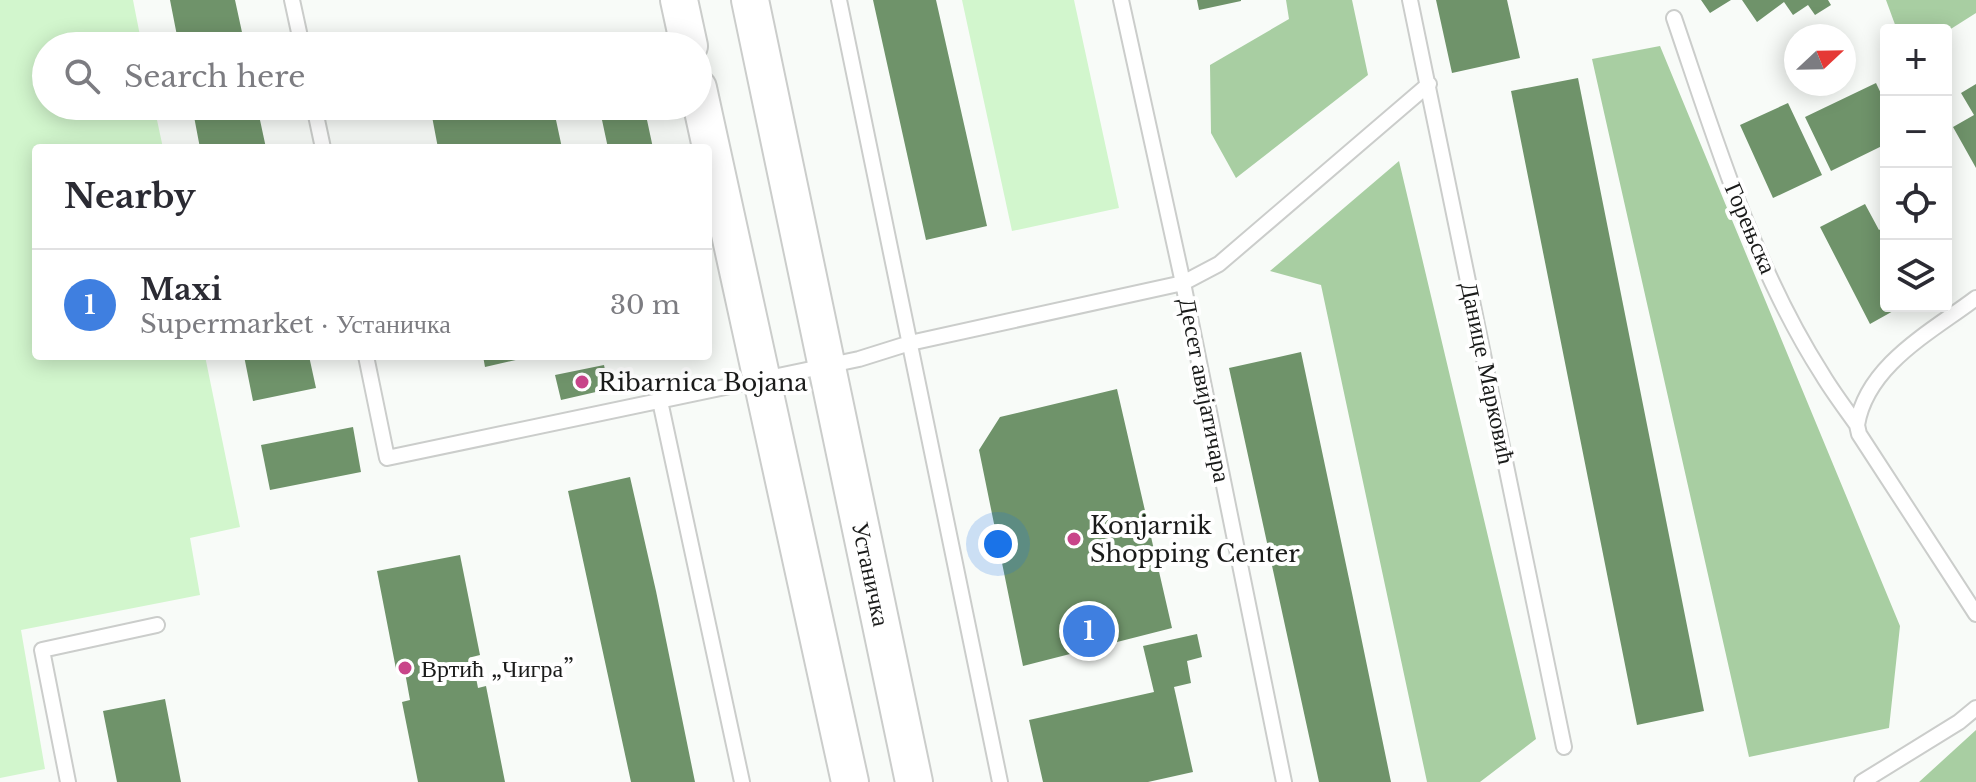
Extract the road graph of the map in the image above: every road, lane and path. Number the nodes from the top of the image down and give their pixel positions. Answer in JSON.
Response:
{"nodes":[{"id":1,"x":292,"y":0,"type":"edge"},
{"id":2,"x":679,"y":0,"type":"edge"},
{"id":3,"x":750,"y":0,"type":"edge"},
{"id":4,"x":839,"y":0,"type":"edge"},
{"id":5,"x":1121,"y":0,"type":"edge"},
{"id":6,"x":1410,"y":0,"type":"edge"},
{"id":7,"x":1674,"y":18,"type":"dead end"},
{"id":8,"x":299,"y":32,"type":"edge"},
{"id":9,"x":686,"y":32,"type":"edge"},
{"id":10,"x":1429,"y":84,"type":"junction"},
{"id":11,"x":317,"y":120,"type":"edge"},
{"id":12,"x":705,"y":120,"type":"edge"},
{"id":13,"x":322,"y":144,"type":"edge"},
{"id":14,"x":710,"y":144,"type":"edge"},
{"id":15,"x":712,"y":153,"type":"edge"},
{"id":16,"x":1183,"y":283,"type":"junction"},
{"id":17,"x":1976,"y":298,"type":"edge"},
{"id":18,"x":910,"y":343,"type":"junction"},
{"id":19,"x":367,"y":360,"type":"edge"},
{"id":20,"x":828,"y":366,"type":"junction"},
{"id":21,"x":761,"y":379,"type":"junction"},
{"id":22,"x":660,"y":401,"type":"junction"},
{"id":23,"x":1857,"y":425,"type":"junction"},
{"id":24,"x":1976,"y":614,"type":"edge"},
{"id":25,"x":157,"y":625,"type":"dead end"},
{"id":26,"x":1976,"y":708,"type":"edge"},
{"id":27,"x":1564,"y":747,"type":"dead end"},
{"id":28,"x":68,"y":782,"type":"edge"},
{"id":29,"x":742,"y":782,"type":"edge"},
{"id":30,"x":850,"y":782,"type":"edge"},
{"id":31,"x":914,"y":782,"type":"edge"},
{"id":32,"x":1000,"y":782,"type":"edge"},
{"id":33,"x":1284,"y":782,"type":"edge"},
{"id":34,"x":1862,"y":782,"type":"edge"}],
"edges":[{"from":1,"to":8,"type":"lane"},
{"from":2,"to":9,"type":"main road"},
{"from":3,"to":20,"type":"main road","name":"Устаничка"},
{"from":4,"to":18,"type":"lane"},
{"from":5,"to":16,"type":"lane","name":"Десет авијатичара"},
{"from":6,"to":10,"type":"lane","name":"Данице Марковић"},
{"from":7,"to":23,"type":"lane","name":"Горењска"},
{"from":10,"to":16,"type":"lane"},
{"from":10,"to":27,"type":"lane","name":"Данице Марковић"},
{"from":11,"to":13,"type":"lane"},
{"from":12,"to":14,"type":"main road"},
{"from":15,"to":21,"type":"main road"},
{"from":16,"to":18,"type":"lane"},
{"from":16,"to":33,"type":"lane","name":"Десет авијатичара"},
{"from":17,"to":23,"type":"lane"},
{"from":18,"to":20,"type":"lane"},
{"from":18,"to":32,"type":"lane"},
{"from":19,"to":22,"type":"lane"},
{"from":20,"to":21,"type":"lane"},
{"from":20,"to":31,"type":"main road","name":"Устаничка"},
{"from":21,"to":22,"type":"lane"},
{"from":21,"to":30,"type":"main road"},
{"from":22,"to":29,"type":"lane"},
{"from":23,"to":24,"type":"lane","name":"Горењска"},
{"from":25,"to":28,"type":"lane"},
{"from":26,"to":34,"type":"lane"}]}
